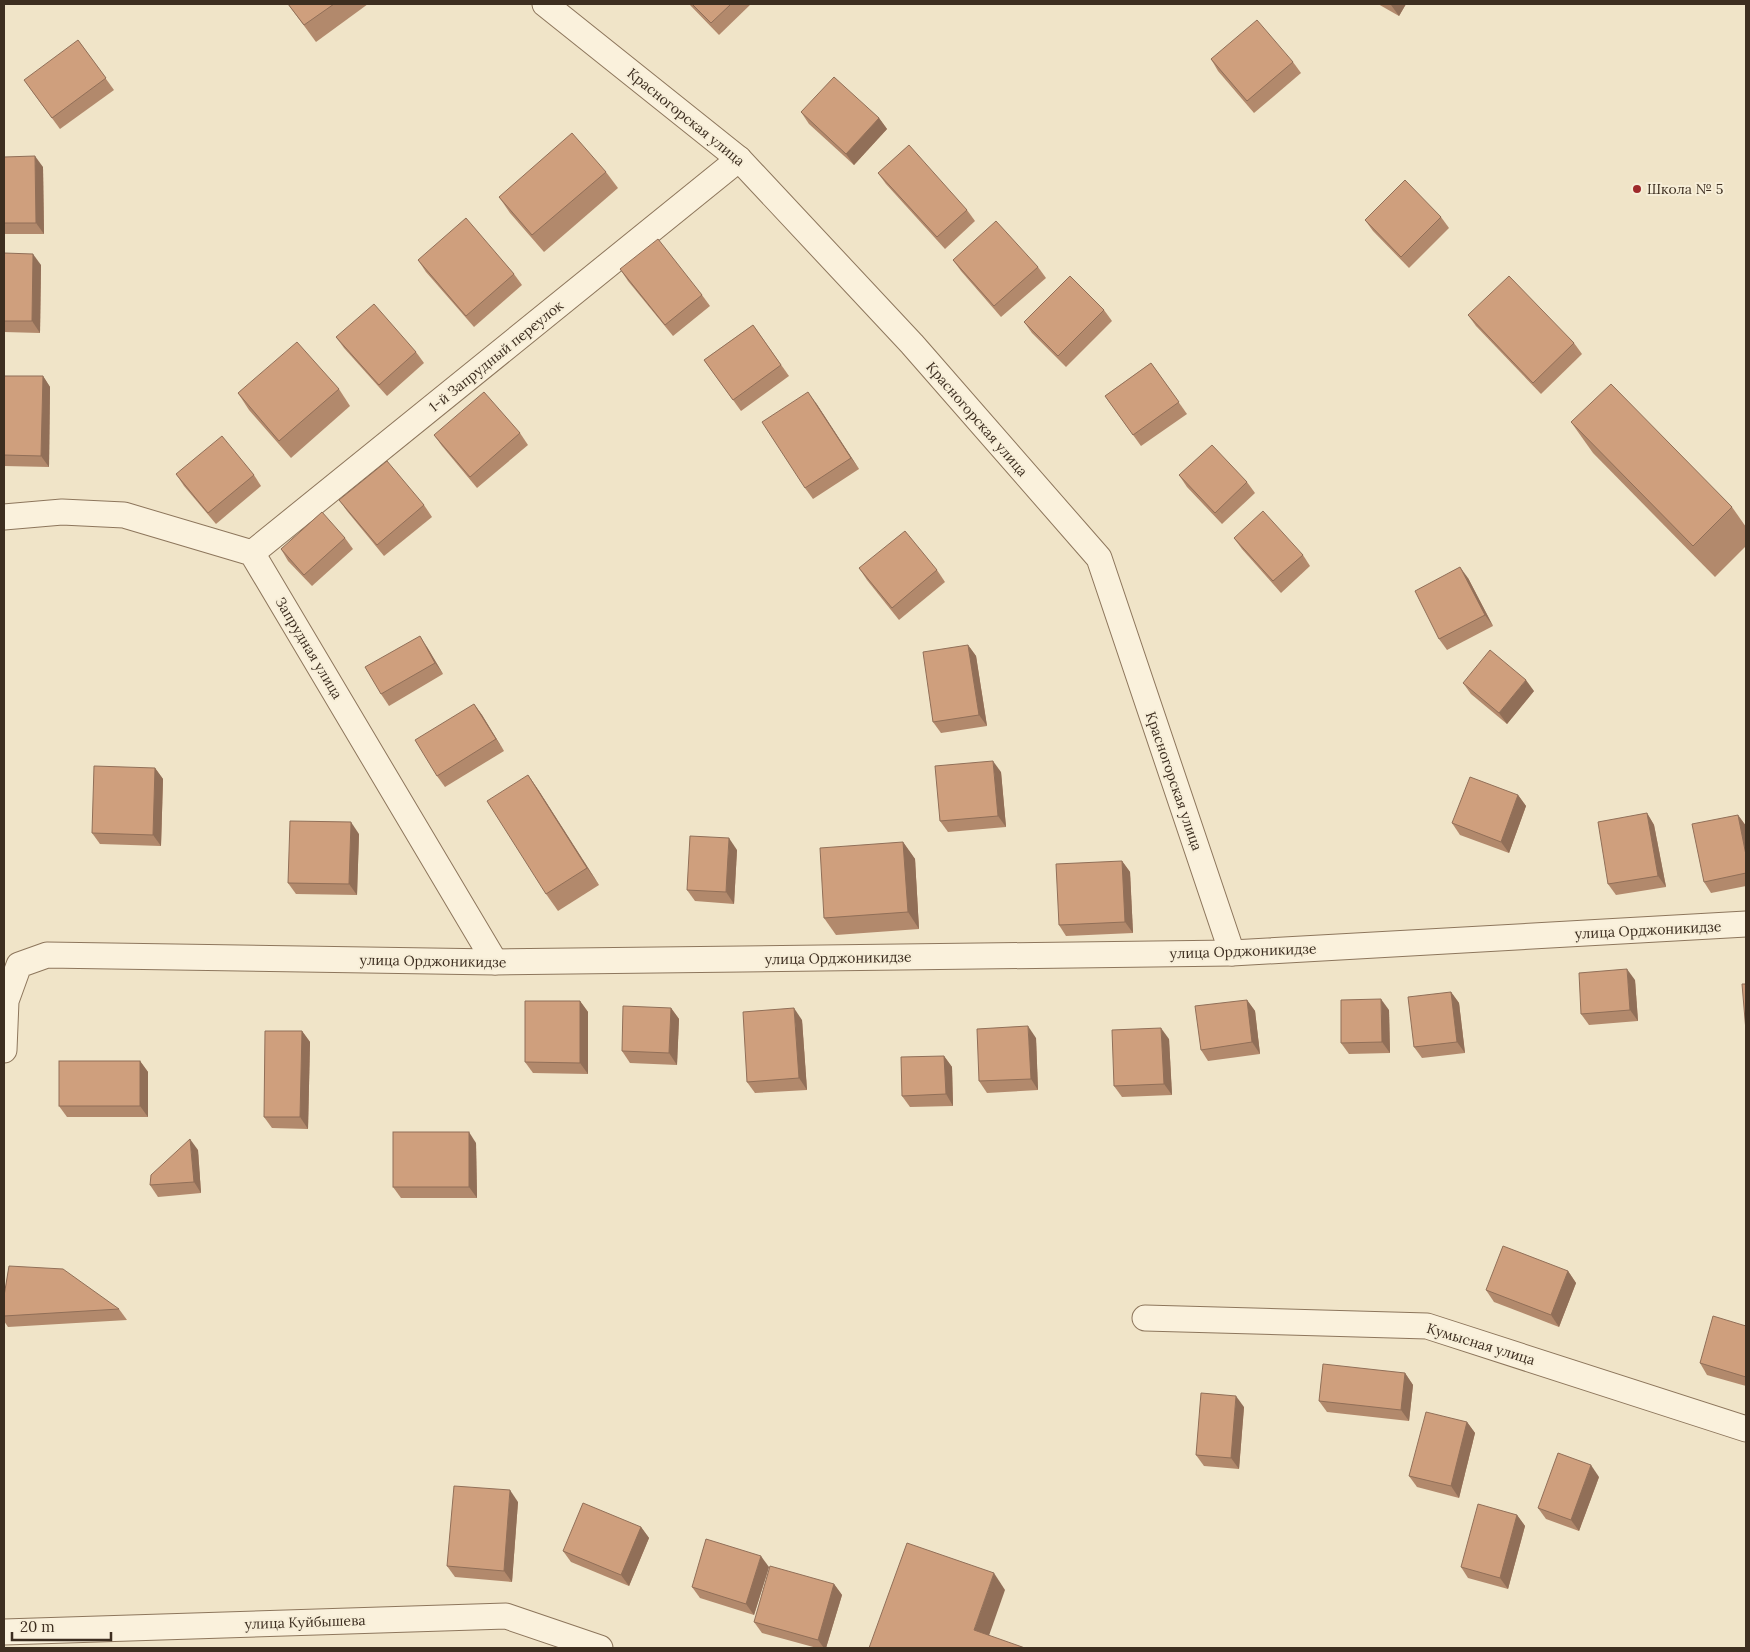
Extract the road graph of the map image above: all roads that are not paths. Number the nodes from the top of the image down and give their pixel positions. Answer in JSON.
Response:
{"nodes":[{"id":1,"x":545,"y":4,"type":"edge"},
{"id":2,"x":739,"y":159,"type":"junction"},
{"id":3,"x":4,"y":516,"type":"edge"},
{"id":4,"x":252,"y":553,"type":"junction"},
{"id":5,"x":1746,"y":924,"type":"edge"},
{"id":6,"x":1232,"y":953,"type":"junction"},
{"id":7,"x":495,"y":962,"type":"junction"},
{"id":8,"x":4,"y":1050,"type":"edge"},
{"id":9,"x":1145,"y":1318,"type":"dead end"},
{"id":10,"x":1746,"y":1429,"type":"edge"},
{"id":11,"x":4,"y":1632,"type":"edge"},
{"id":12,"x":600,"y":1648,"type":"edge"}],
"edges":[{"from":1,"to":2,"type":"street","name":"Красногорская улица"},
{"from":2,"to":4,"type":"street","name":"1-й Запрудный переулок"},
{"from":2,"to":6,"type":"street","name":"Красногорская улица"},
{"from":3,"to":4,"type":"street"},
{"from":4,"to":7,"type":"street","name":"Запрудная улица"},
{"from":5,"to":6,"type":"street","name":"улица Орджоникидзе"},
{"from":6,"to":7,"type":"street","name":"улица Орджоникидзе"},
{"from":7,"to":8,"type":"street","name":"улица Орджоникидзе"},
{"from":9,"to":10,"type":"street","name":"Кумысная улица"},
{"from":11,"to":12,"type":"street","name":"улица Куйбышева"}]}
